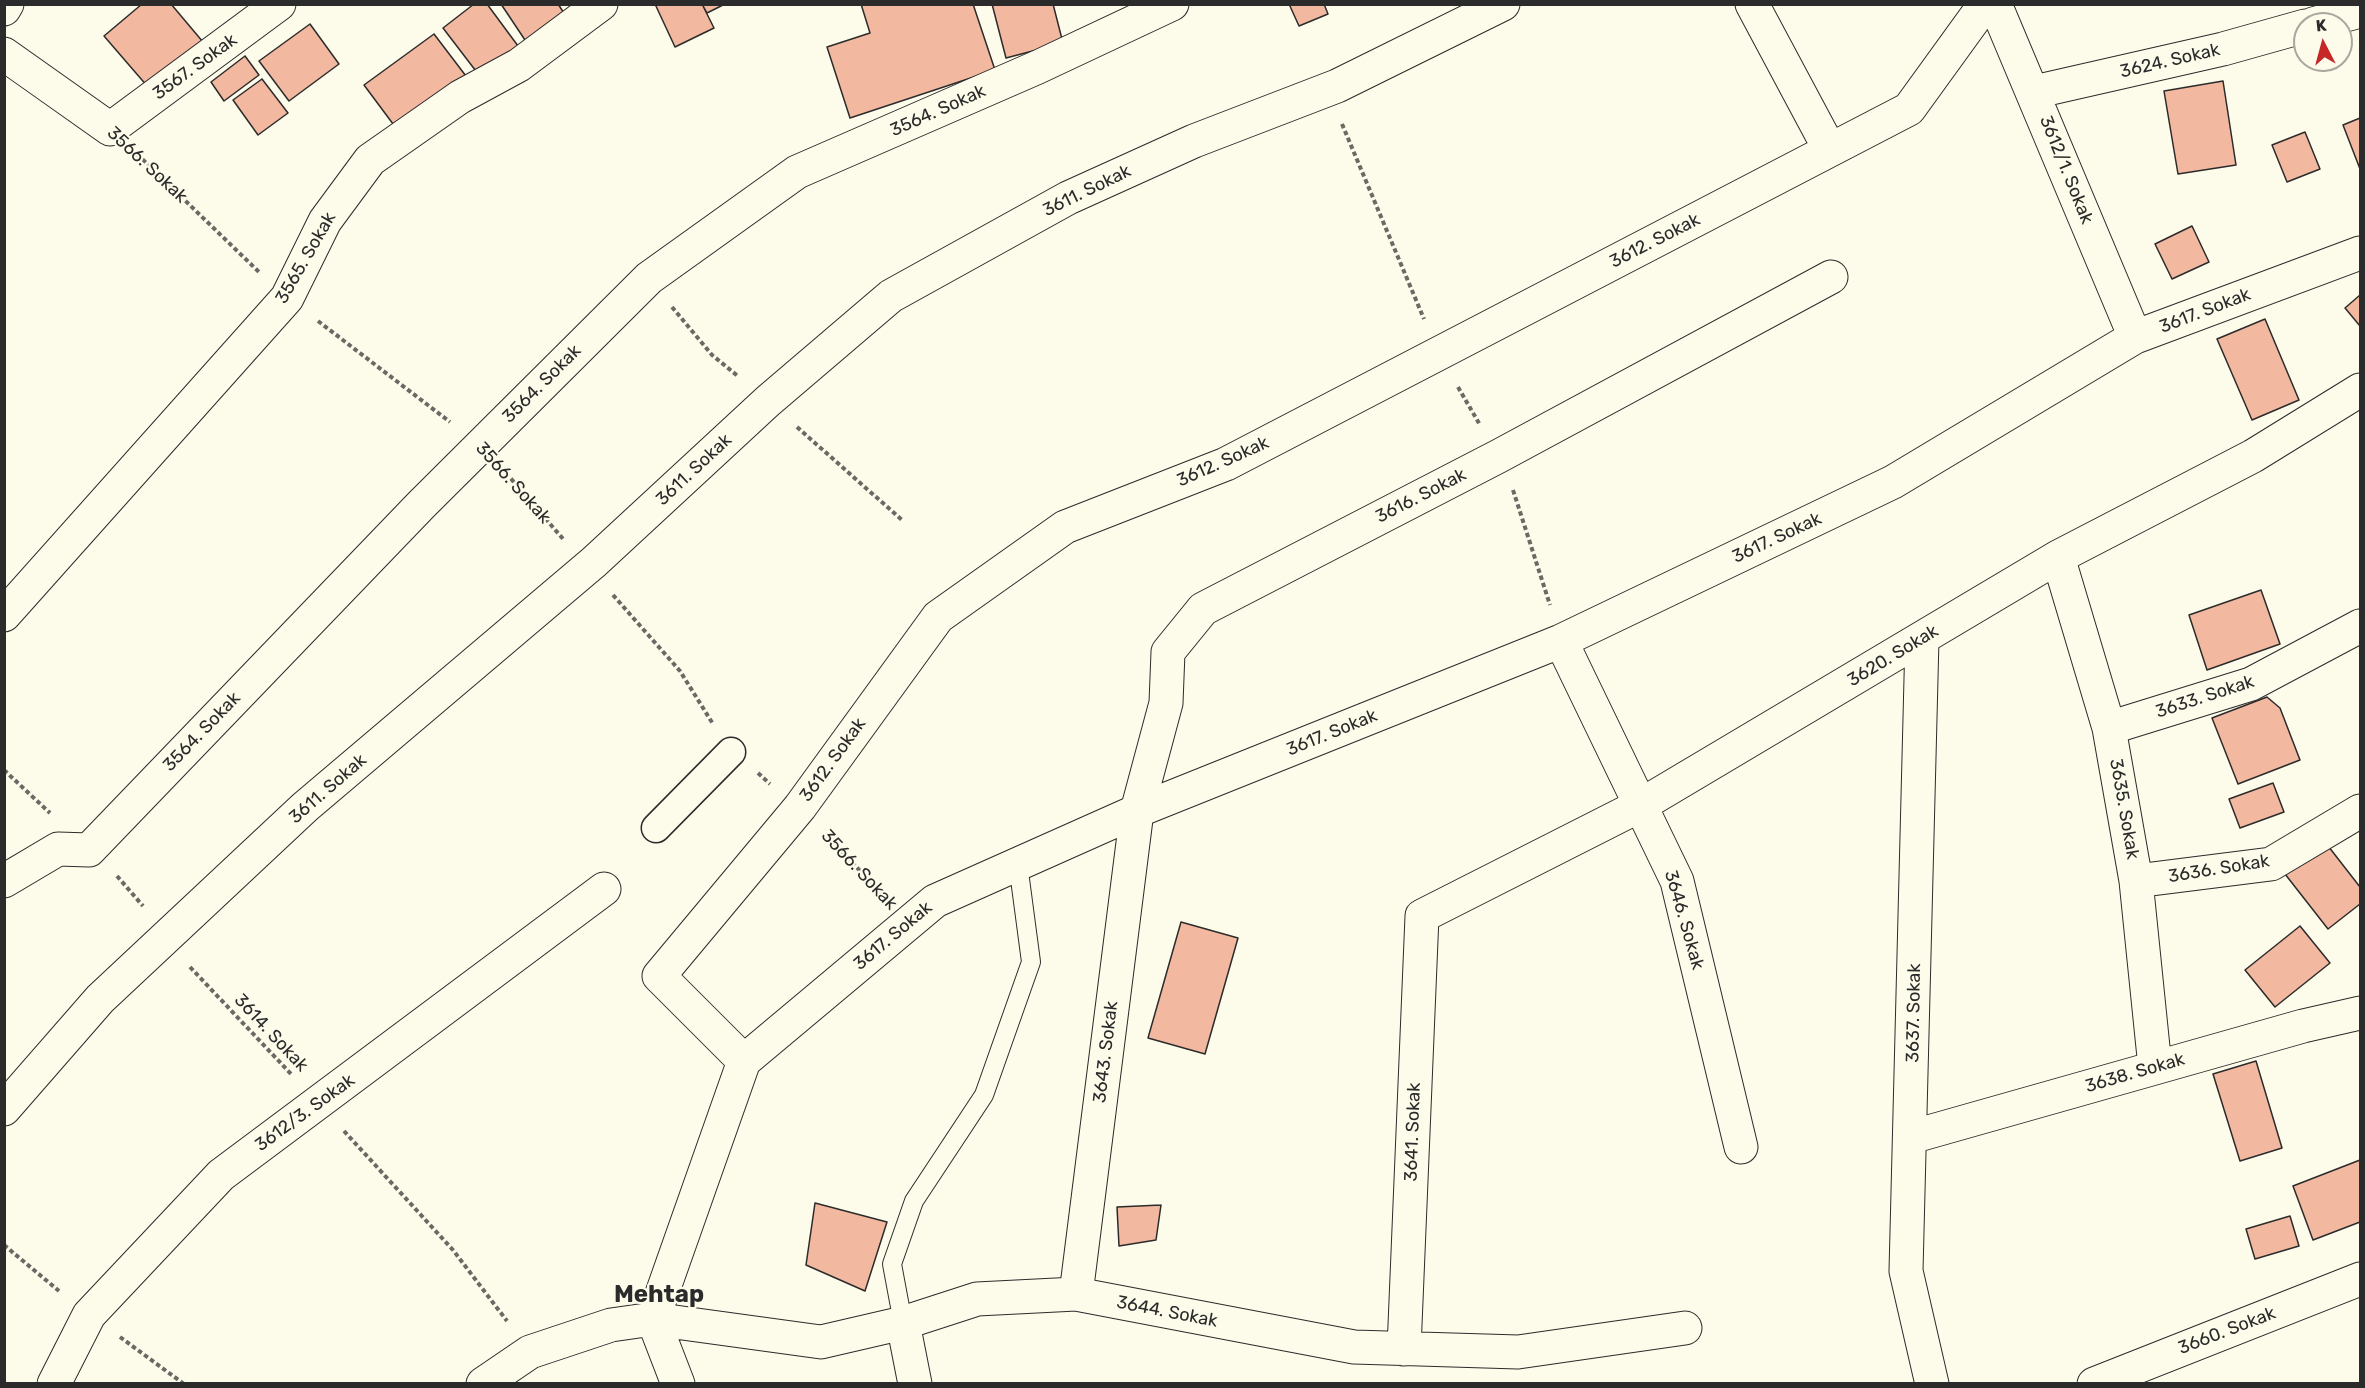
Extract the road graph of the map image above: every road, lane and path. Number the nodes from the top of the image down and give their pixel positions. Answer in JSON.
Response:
{"nodes":[{"id":1,"x":7,"y":4,"type":"edge"},
{"id":2,"x":279,"y":4,"type":"edge"},
{"id":3,"x":601,"y":4,"type":"edge"},
{"id":4,"x":1172,"y":4,"type":"edge"},
{"id":5,"x":1503,"y":4,"type":"edge"},
{"id":6,"x":1752,"y":4,"type":"edge"},
{"id":7,"x":1985,"y":4,"type":"edge"},
{"id":8,"x":1995,"y":4,"type":"edge"},
{"id":9,"x":4,"y":9,"type":"edge"},
{"id":10,"x":2293,"y":29,"type":"edge"},
{"id":11,"x":4,"y":54,"type":"edge"},
{"id":12,"x":2034,"y":92,"type":"junction"},
{"id":13,"x":110,"y":129,"type":"junction"},
{"id":14,"x":1830,"y":150,"type":"junction"},
{"id":15,"x":2361,"y":253,"type":"edge"},
{"id":16,"x":1831,"y":277,"type":"dead end"},
{"id":17,"x":287,"y":298,"type":"junction"},
{"id":18,"x":2135,"y":337,"type":"junction"},
{"id":19,"x":2361,"y":390,"type":"edge"},
{"id":20,"x":481,"y":445,"type":"junction"},
{"id":21,"x":2058,"y":557,"type":"junction"},
{"id":22,"x":588,"y":567,"type":"junction"},
{"id":23,"x":4,"y":615,"type":"edge"},
{"id":24,"x":2361,"y":626,"type":"edge"},
{"id":25,"x":1922,"y":639,"type":"junction"},
{"id":26,"x":1562,"y":641,"type":"junction"},
{"id":27,"x":2109,"y":728,"type":"junction"},
{"id":28,"x":731,"y":752,"type":"junction"},
{"id":29,"x":4,"y":770,"type":"edge"},
{"id":30,"x":1641,"y":805,"type":"junction"},
{"id":31,"x":800,"y":807,"type":"junction"},
{"id":32,"x":2361,"y":810,"type":"edge"},
{"id":33,"x":1137,"y":811,"type":"junction"},
{"id":34,"x":656,"y":828,"type":"dead end"},
{"id":35,"x":88,"y":850,"type":"junction"},
{"id":36,"x":1018,"y":864,"type":"junction"},
{"id":37,"x":4,"y":881,"type":"edge"},
{"id":38,"x":2136,"y":881,"type":"junction"},
{"id":39,"x":604,"y":889,"type":"dead end"},
{"id":40,"x":1422,"y":916,"type":"joint"},
{"id":41,"x":909,"y":923,"type":"junction"},
{"id":42,"x":166,"y":937,"type":"junction"},
{"id":43,"x":2361,"y":1013,"type":"edge"},
{"id":44,"x":744,"y":1060,"type":"junction"},
{"id":45,"x":2155,"y":1067,"type":"junction"},
{"id":46,"x":318,"y":1103,"type":"junction"},
{"id":47,"x":4,"y":1109,"type":"edge"},
{"id":48,"x":1911,"y":1137,"type":"junction"},
{"id":49,"x":1741,"y":1147,"type":"dead end"},
{"id":50,"x":2361,"y":1279,"type":"edge"},
{"id":51,"x":1076,"y":1294,"type":"junction"},
{"id":52,"x":653,"y":1319,"type":"junction"},
{"id":53,"x":903,"y":1323,"type":"junction"},
{"id":54,"x":1685,"y":1328,"type":"dead end"},
{"id":55,"x":1404,"y":1349,"type":"junction"},
{"id":56,"x":530,"y":1352,"type":"junction"},
{"id":57,"x":54,"y":1383,"type":"edge"},
{"id":58,"x":483,"y":1383,"type":"edge"},
{"id":59,"x":678,"y":1383,"type":"edge"},
{"id":60,"x":915,"y":1383,"type":"edge"},
{"id":61,"x":1932,"y":1383,"type":"edge"},
{"id":62,"x":2094,"y":1383,"type":"edge"}],
"edges":[{"from":1,"to":9,"type":"street"},
{"from":2,"to":13,"type":"street","name":"3567. Sokak"},
{"from":3,"to":17,"type":"street","name":"3565. Sokak"},
{"from":4,"to":20,"type":"street","name":"3564. Sokak"},
{"from":5,"to":22,"type":"street","name":"3611. Sokak"},
{"from":6,"to":14,"type":"street"},
{"from":7,"to":14,"type":"street","name":"3612. Sokak"},
{"from":8,"to":12,"type":"street","name":"3612/1. Sokak"},
{"from":10,"to":12,"type":"street","name":"3624. Sokak"},
{"from":11,"to":13,"type":"street","name":"3566. Sokak"},
{"from":12,"to":18,"type":"street","name":"3612/1. Sokak"},
{"from":13,"to":17,"type":"path","name":"3566. Sokak"},
{"from":14,"to":31,"type":"street","name":"3612. Sokak"},
{"from":15,"to":18,"type":"street","name":"3617. Sokak"},
{"from":16,"to":33,"type":"street","name":"3616. Sokak"},
{"from":17,"to":20,"type":"path","name":"3566. Sokak"},
{"from":17,"to":23,"type":"street","name":"3565. Sokak"},
{"from":18,"to":26,"type":"street","name":"3617. Sokak"},
{"from":19,"to":21,"type":"street","name":"3620. Sokak"},
{"from":20,"to":22,"type":"path","name":"3566. Sokak"},
{"from":20,"to":35,"type":"street","name":"3564. Sokak"},
{"from":21,"to":25,"type":"street","name":"3620. Sokak"},
{"from":21,"to":27,"type":"street","name":"3635. Sokak"},
{"from":22,"to":28,"type":"path","name":"3566. Sokak"},
{"from":22,"to":42,"type":"street","name":"3611. Sokak"},
{"from":24,"to":27,"type":"street","name":"3633. Sokak"},
{"from":25,"to":30,"type":"street","name":"3620. Sokak"},
{"from":25,"to":48,"type":"street","name":"3637. Sokak"},
{"from":26,"to":30,"type":"street","name":"3646. Sokak"},
{"from":26,"to":33,"type":"street","name":"3617. Sokak"},
{"from":27,"to":38,"type":"street","name":"3635. Sokak"},
{"from":28,"to":31,"type":"path","name":"3566. Sokak"},
{"from":28,"to":34,"type":"street"},
{"from":29,"to":35,"type":"path","name":"3614. Sokak"},
{"from":30,"to":40,"type":"street","name":"3620. Sokak"},
{"from":30,"to":49,"type":"street","name":"3646. Sokak"},
{"from":31,"to":41,"type":"path","name":"3566. Sokak"},
{"from":31,"to":44,"type":"street","name":"3612. Sokak"},
{"from":32,"to":38,"type":"street","name":"3636. Sokak"},
{"from":33,"to":36,"type":"street","name":"3617. Sokak"},
{"from":33,"to":51,"type":"street","name":"3643. Sokak"},
{"from":35,"to":37,"type":"street"},
{"from":35,"to":42,"type":"path","name":"3614. Sokak"},
{"from":36,"to":41,"type":"street","name":"3617. Sokak"},
{"from":36,"to":53,"type":"lane"},
{"from":38,"to":45,"type":"street","name":"3635. Sokak"},
{"from":39,"to":46,"type":"street","name":"3612/3. Sokak"},
{"from":40,"to":55,"type":"street","name":"3641. Sokak"},
{"from":41,"to":44,"type":"street","name":"3617. Sokak"},
{"from":42,"to":46,"type":"path","name":"3614. Sokak"},
{"from":42,"to":47,"type":"street","name":"3611. Sokak"},
{"from":43,"to":45,"type":"street","name":"3638. Sokak"},
{"from":44,"to":52,"type":"street"},
{"from":45,"to":48,"type":"street","name":"3638. Sokak"},
{"from":46,"to":56,"type":"path","name":"3614. Sokak"},
{"from":46,"to":57,"type":"street","name":"3612/3. Sokak"},
{"from":48,"to":61,"type":"street","name":"3637. Sokak"},
{"from":50,"to":62,"type":"street","name":"3660. Sokak"},
{"from":51,"to":53,"type":"street","name":"3644. Sokak"},
{"from":51,"to":55,"type":"street","name":"3644. Sokak"},
{"from":52,"to":53,"type":"street","name":"3644. Sokak"},
{"from":52,"to":56,"type":"street"},
{"from":52,"to":59,"type":"street"},
{"from":53,"to":60,"type":"street"},
{"from":54,"to":55,"type":"street","name":"3644. Sokak"},
{"from":56,"to":58,"type":"street"}]}
